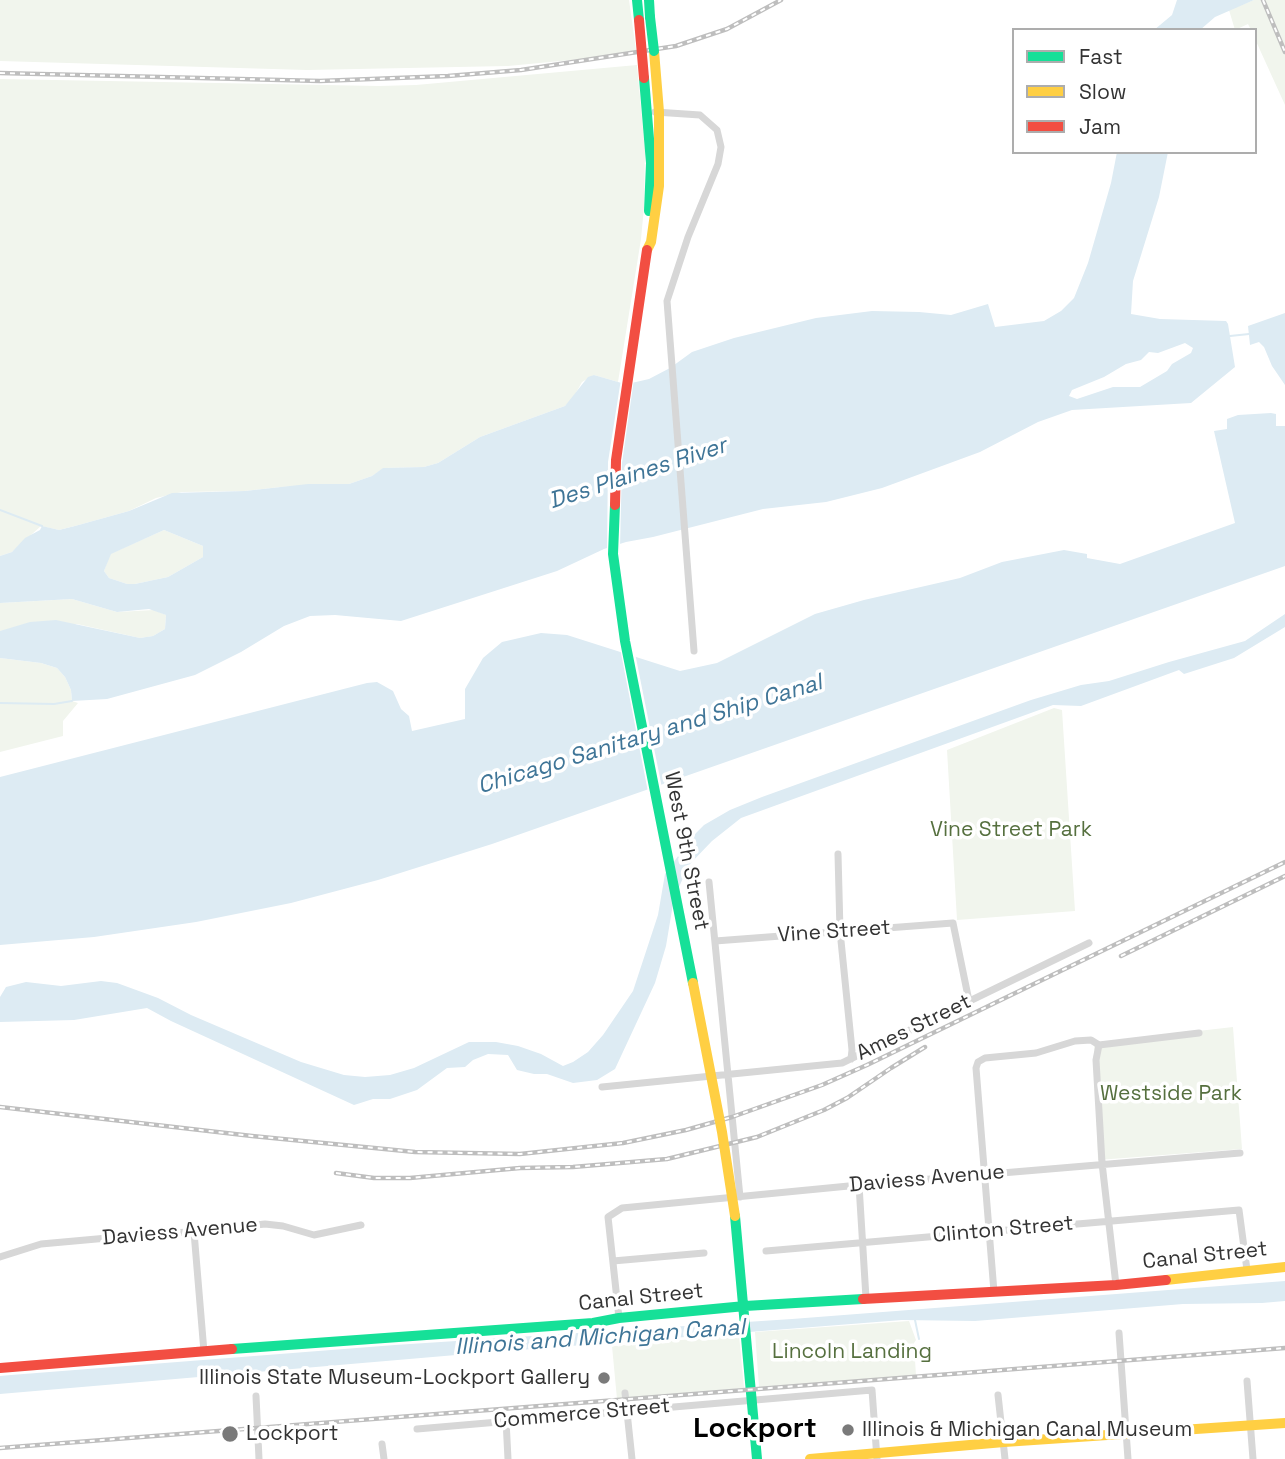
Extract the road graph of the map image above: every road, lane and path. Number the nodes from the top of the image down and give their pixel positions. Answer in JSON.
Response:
{"nodes":[{"id":1,"x":637,"y":0,"type":"edge"},
{"id":2,"x":649,"y":0,"type":"edge"},
{"id":3,"x":647,"y":111,"type":"junction"},
{"id":4,"x":659,"y":112,"type":"junction"},
{"id":5,"x":647,"y":250,"type":"junction"},
{"id":6,"x":694,"y":651,"type":"dead end"},
{"id":7,"x":838,"y":854,"type":"dead end"},
{"id":8,"x":709,"y":882,"type":"dead end"},
{"id":9,"x":840,"y":932,"type":"junction"},
{"id":10,"x":715,"y":941,"type":"junction"},
{"id":11,"x":1089,"y":943,"type":"dead end"},
{"id":12,"x":970,"y":1001,"type":"junction"},
{"id":13,"x":1199,"y":1033,"type":"dead end"},
{"id":14,"x":1099,"y":1045,"type":"junction"},
{"id":15,"x":851,"y":1059,"type":"junction"},
{"id":16,"x":726,"y":1073,"type":"junction"},
{"id":17,"x":602,"y":1087,"type":"dead end"},
{"id":18,"x":1240,"y":1153,"type":"dead end"},
{"id":19,"x":1102,"y":1163,"type":"junction"},
{"id":20,"x":985,"y":1175,"type":"junction"},
{"id":21,"x":859,"y":1185,"type":"junction"},
{"id":22,"x":740,"y":1197,"type":"junction"},
{"id":23,"x":1109,"y":1221,"type":"junction"},
{"id":24,"x":361,"y":1225,"type":"dead end"},
{"id":25,"x":989,"y":1231,"type":"junction"},
{"id":26,"x":194,"y":1232,"type":"junction"},
{"id":27,"x":863,"y":1243,"type":"junction"},
{"id":28,"x":766,"y":1251,"type":"dead end"},
{"id":29,"x":704,"y":1253,"type":"dead end"},
{"id":30,"x":0,"y":1257,"type":"edge"},
{"id":31,"x":613,"y":1261,"type":"junction"},
{"id":32,"x":1285,"y":1267,"type":"edge"},
{"id":33,"x":1247,"y":1270,"type":"junction"},
{"id":34,"x":1115,"y":1285,"type":"junction"},
{"id":35,"x":995,"y":1292,"type":"junction"},
{"id":36,"x":866,"y":1298,"type":"junction"},
{"id":37,"x":744,"y":1306,"type":"junction"},
{"id":38,"x":619,"y":1318,"type":"junction"},
{"id":39,"x":1119,"y":1333,"type":"dead end"},
{"id":40,"x":204,"y":1352,"type":"junction"},
{"id":41,"x":0,"y":1368,"type":"edge"},
{"id":42,"x":1247,"y":1381,"type":"dead end"},
{"id":43,"x":625,"y":1393,"type":"dead end"},
{"id":44,"x":998,"y":1395,"type":"dead end"},
{"id":45,"x":256,"y":1396,"type":"dead end"},
{"id":46,"x":752,"y":1399,"type":"junction"},
{"id":47,"x":627,"y":1410,"type":"junction"},
{"id":48,"x":506,"y":1420,"type":"junction"},
{"id":49,"x":1285,"y":1423,"type":"edge"},
{"id":50,"x":1250,"y":1426,"type":"junction"},
{"id":51,"x":417,"y":1429,"type":"dead end"},
{"id":52,"x":1127,"y":1433,"type":"junction"},
{"id":53,"x":1004,"y":1442,"type":"junction"},
{"id":54,"x":382,"y":1444,"type":"dead end"},
{"id":55,"x":877,"y":1456,"type":"edge"},
{"id":56,"x":259,"y":1459,"type":"edge"},
{"id":57,"x":384,"y":1459,"type":"edge"},
{"id":58,"x":508,"y":1459,"type":"edge"},
{"id":59,"x":632,"y":1459,"type":"edge"},
{"id":60,"x":757,"y":1459,"type":"edge"},
{"id":61,"x":810,"y":1459,"type":"edge"},
{"id":62,"x":1005,"y":1459,"type":"edge"},
{"id":63,"x":1128,"y":1459,"type":"edge"},
{"id":64,"x":1253,"y":1459,"type":"edge"}],
"edges":[{"from":1,"to":3,"type":"main road","name":"West 9th Street","bridge":true},
{"from":2,"to":4,"type":"main road","name":"West 9th Street","bridge":true},
{"from":3,"to":4,"type":"street"},
{"from":3,"to":5,"type":"main road","name":"West 9th Street"},
{"from":4,"to":5,"type":"main road","name":"West 9th Street"},
{"from":4,"to":6,"type":"street"},
{"from":5,"to":37,"type":"main road","name":"West 9th Street","bridge":true},
{"from":7,"to":9,"type":"street"},
{"from":8,"to":10,"type":"street","name":"West 9th Street"},
{"from":9,"to":10,"type":"street","name":"Vine Street"},
{"from":9,"to":12,"type":"street","name":"Vine Street"},
{"from":9,"to":15,"type":"street"},
{"from":10,"to":16,"type":"street","name":"West 9th Street"},
{"from":11,"to":12,"type":"street","name":"Ames Street"},
{"from":12,"to":15,"type":"street","name":"Ames Street"},
{"from":13,"to":14,"type":"street"},
{"from":14,"to":19,"type":"street"},
{"from":14,"to":20,"type":"street"},
{"from":15,"to":16,"type":"street","name":"Ames Street"},
{"from":16,"to":17,"type":"street","name":"Ames Street"},
{"from":16,"to":22,"type":"street","name":"West 9th Street"},
{"from":18,"to":19,"type":"street","name":"Daviess Avenue"},
{"from":19,"to":20,"type":"street","name":"Daviess Avenue"},
{"from":19,"to":23,"type":"street"},
{"from":20,"to":21,"type":"street","name":"Daviess Avenue"},
{"from":20,"to":25,"type":"street"},
{"from":21,"to":22,"type":"street","name":"Daviess Avenue"},
{"from":21,"to":27,"type":"street"},
{"from":22,"to":31,"type":"street","name":"Daviess Avenue"},
{"from":23,"to":25,"type":"street","name":"Clinton Street"},
{"from":23,"to":33,"type":"street","name":"Clinton Street"},
{"from":23,"to":34,"type":"street"},
{"from":24,"to":26,"type":"street","name":"Daviess Avenue"},
{"from":25,"to":27,"type":"street","name":"Clinton Street"},
{"from":25,"to":35,"type":"street"},
{"from":26,"to":30,"type":"street","name":"Daviess Avenue"},
{"from":26,"to":40,"type":"street"},
{"from":27,"to":28,"type":"street","name":"Clinton Street"},
{"from":27,"to":36,"type":"street"},
{"from":29,"to":31,"type":"street"},
{"from":31,"to":38,"type":"street"},
{"from":32,"to":33,"type":"main road","name":"Canal Street"},
{"from":33,"to":34,"type":"main road","name":"Canal Street"},
{"from":34,"to":35,"type":"main road","name":"Canal Street"},
{"from":35,"to":36,"type":"main road","name":"Canal Street"},
{"from":36,"to":37,"type":"main road","name":"Canal Street"},
{"from":37,"to":38,"type":"main road","name":"Canal Street"},
{"from":37,"to":46,"type":"main road","name":"West 9th Street"},
{"from":38,"to":40,"type":"main road","name":"Canal Street"},
{"from":39,"to":52,"type":"street"},
{"from":40,"to":41,"type":"main road","name":"Canal Street"},
{"from":42,"to":50,"type":"street"},
{"from":43,"to":47,"type":"street"},
{"from":44,"to":53,"type":"street"},
{"from":45,"to":56,"type":"street"},
{"from":46,"to":47,"type":"street","name":"Commerce Street"},
{"from":46,"to":55,"type":"street","name":"Commerce Street"},
{"from":46,"to":60,"type":"main road","name":"West 9th Street"},
{"from":47,"to":48,"type":"street","name":"Commerce Street"},
{"from":47,"to":59,"type":"street"},
{"from":48,"to":51,"type":"street","name":"Commerce Street"},
{"from":48,"to":58,"type":"street"},
{"from":49,"to":50,"type":"main road"},
{"from":50,"to":52,"type":"main road"},
{"from":50,"to":64,"type":"street"},
{"from":52,"to":53,"type":"main road"},
{"from":52,"to":63,"type":"street"},
{"from":53,"to":55,"type":"main road"},
{"from":53,"to":62,"type":"street"},
{"from":54,"to":57,"type":"street"},
{"from":55,"to":61,"type":"main road"}]}
